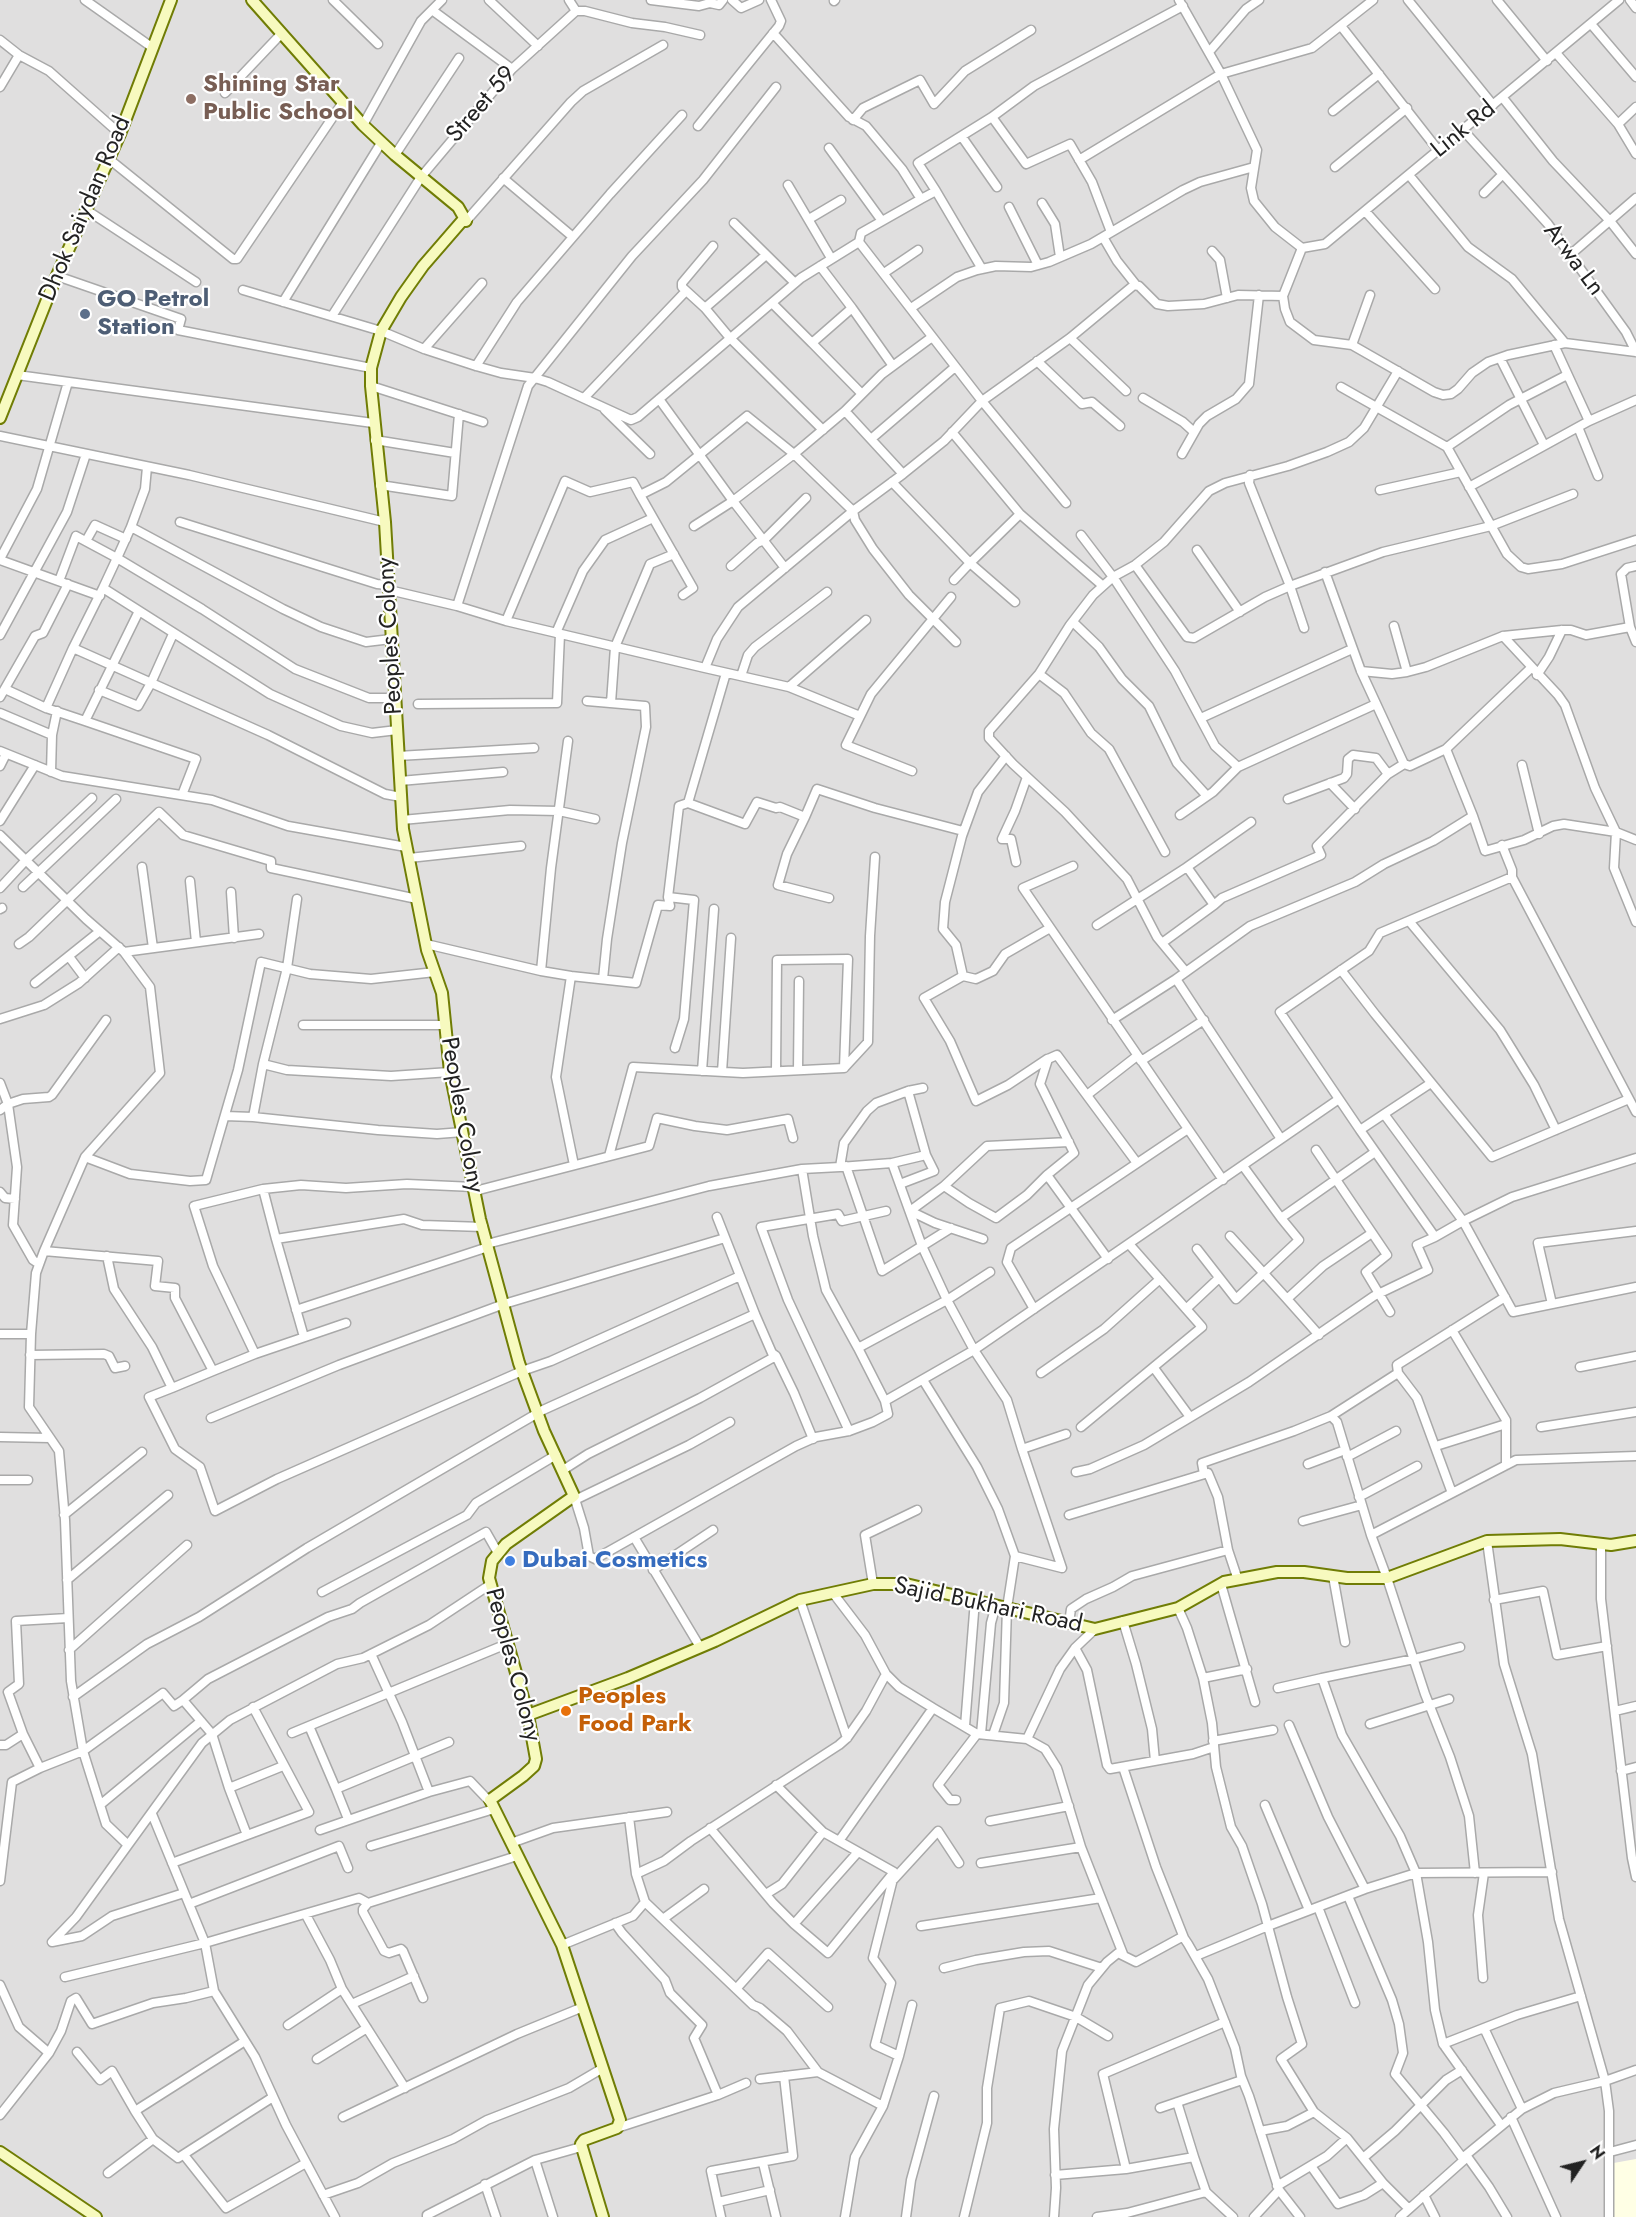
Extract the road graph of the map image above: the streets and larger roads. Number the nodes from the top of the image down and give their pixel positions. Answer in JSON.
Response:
{"nodes":[{"id":1,"x":85,"y":0,"type":"edge"},
{"id":2,"x":171,"y":0,"type":"edge"},
{"id":3,"x":333,"y":0,"type":"edge"},
{"id":4,"x":442,"y":0,"type":"edge"},
{"id":5,"x":489,"y":0,"type":"edge"},
{"id":6,"x":569,"y":0,"type":"edge"},
{"id":7,"x":651,"y":0,"type":"edge"},
{"id":8,"x":723,"y":0,"type":"edge"},
{"id":9,"x":732,"y":0,"type":"edge"},
{"id":10,"x":759,"y":0,"type":"edge"},
{"id":11,"x":771,"y":0,"type":"edge"},
{"id":12,"x":1259,"y":0,"type":"edge"},
{"id":13,"x":1373,"y":0,"type":"edge"},
{"id":14,"x":1408,"y":0,"type":"edge"},
{"id":15,"x":1497,"y":0,"type":"edge"},
{"id":16,"x":1630,"y":0,"type":"edge"},
{"id":17,"x":258,"y":2,"type":"edge"},
{"id":18,"x":1614,"y":2,"type":"edge"},
{"id":19,"x":1181,"y":3,"type":"edge"},
{"id":20,"x":1636,"y":8,"type":"edge"},
{"id":21,"x":432,"y":10,"type":"junction"},
{"id":22,"x":576,"y":11,"type":"junction"},
{"id":23,"x":1591,"y":24,"type":"junction"},
{"id":24,"x":1341,"y":26,"type":"junction"},
{"id":25,"x":1031,"y":30,"type":"dead end"},
{"id":26,"x":282,"y":33,"type":"junction"},
{"id":27,"x":773,"y":33,"type":"junction"},
{"id":28,"x":700,"y":35,"type":"dead end"},
{"id":29,"x":0,"y":40,"type":"edge"},
{"id":30,"x":378,"y":44,"type":"dead end"},
{"id":31,"x":663,"y":45,"type":"dead end"},
{"id":32,"x":538,"y":46,"type":"junction"},
{"id":33,"x":153,"y":48,"type":"junction"},
{"id":34,"x":1209,"y":52,"type":"junction"},
{"id":35,"x":1556,"y":53,"type":"junction"},
{"id":36,"x":19,"y":55,"type":"junction"},
{"id":37,"x":459,"y":58,"type":"dead end"},
{"id":38,"x":1547,"y":61,"type":"junction"},
{"id":39,"x":512,"y":69,"type":"junction"},
{"id":40,"x":1221,"y":74,"type":"junction"},
{"id":41,"x":1379,"y":74,"type":"junction"},
{"id":42,"x":1636,"y":77,"type":"edge"},
{"id":43,"x":0,"y":87,"type":"edge"},
{"id":44,"x":776,"y":87,"type":"dead end"},
{"id":45,"x":225,"y":93,"type":"dead end"},
{"id":46,"x":1503,"y":98,"type":"junction"},
{"id":47,"x":343,"y":102,"type":"junction"},
{"id":48,"x":1493,"y":105,"type":"junction"},
{"id":49,"x":1636,"y":107,"type":"edge"},
{"id":50,"x":1407,"y":108,"type":"junction"},
{"id":51,"x":1333,"y":111,"type":"dead end"},
{"id":52,"x":682,"y":115,"type":"dead end"},
{"id":53,"x":992,"y":117,"type":"junction"},
{"id":54,"x":854,"y":120,"type":"junction"},
{"id":55,"x":1618,"y":124,"type":"junction"},
{"id":56,"x":363,"y":125,"type":"junction"},
{"id":57,"x":698,"y":126,"type":"dead end"},
{"id":58,"x":1463,"y":130,"type":"junction"},
{"id":59,"x":120,"y":134,"type":"junction"},
{"id":60,"x":962,"y":137,"type":"junction"},
{"id":61,"x":381,"y":143,"type":"junction"},
{"id":62,"x":829,"y":148,"type":"dead end"},
{"id":63,"x":1438,"y":150,"type":"junction"},
{"id":64,"x":1636,"y":154,"type":"edge"},
{"id":65,"x":394,"y":155,"type":"junction"},
{"id":66,"x":109,"y":159,"type":"junction"},
{"id":67,"x":1079,"y":160,"type":"junction"},
{"id":68,"x":1254,"y":167,"type":"junction"},
{"id":69,"x":1335,"y":167,"type":"dead end"},
{"id":70,"x":1503,"y":174,"type":"junction"},
{"id":71,"x":1409,"y":175,"type":"junction"},
{"id":72,"x":421,"y":177,"type":"junction"},
{"id":73,"x":503,"y":178,"type":"junction"},
{"id":74,"x":788,"y":185,"type":"dead end"},
{"id":75,"x":997,"y":188,"type":"dead end"},
{"id":76,"x":936,"y":191,"type":"junction"},
{"id":77,"x":1484,"y":193,"type":"dead end"},
{"id":78,"x":1636,"y":198,"type":"edge"},
{"id":79,"x":921,"y":199,"type":"junction"},
{"id":80,"x":841,"y":200,"type":"dead end"},
{"id":81,"x":1042,"y":203,"type":"dead end"},
{"id":82,"x":1009,"y":207,"type":"dead end"},
{"id":83,"x":85,"y":209,"type":"junction"},
{"id":84,"x":1365,"y":211,"type":"junction"},
{"id":85,"x":809,"y":219,"type":"junction"},
{"id":86,"x":466,"y":221,"type":"junction"},
{"id":87,"x":882,"y":221,"type":"junction"},
{"id":88,"x":1610,"y":221,"type":"junction"},
{"id":89,"x":735,"y":223,"type":"dead end"},
{"id":90,"x":1111,"y":232,"type":"junction"},
{"id":91,"x":573,"y":237,"type":"junction"},
{"id":92,"x":1103,"y":237,"type":"junction"},
{"id":93,"x":859,"y":242,"type":"junction"},
{"id":94,"x":713,"y":246,"type":"dead end"},
{"id":95,"x":1302,"y":248,"type":"junction"},
{"id":96,"x":918,"y":250,"type":"dead end"},
{"id":97,"x":1212,"y":251,"type":"dead end"},
{"id":98,"x":1636,"y":254,"type":"edge"},
{"id":99,"x":766,"y":255,"type":"junction"},
{"id":100,"x":1570,"y":255,"type":"junction"},
{"id":101,"x":1060,"y":257,"type":"junction"},
{"id":102,"x":831,"y":258,"type":"junction"},
{"id":103,"x":1038,"y":265,"type":"junction"},
{"id":104,"x":820,"y":266,"type":"junction"},
{"id":105,"x":982,"y":269,"type":"junction"},
{"id":106,"x":884,"y":273,"type":"junction"},
{"id":107,"x":57,"y":276,"type":"junction"},
{"id":108,"x":196,"y":282,"type":"dead end"},
{"id":109,"x":482,"y":283,"type":"dead end"},
{"id":110,"x":795,"y":284,"type":"junction"},
{"id":111,"x":1136,"y":285,"type":"junction"},
{"id":112,"x":1435,"y":289,"type":"dead end"},
{"id":113,"x":243,"y":290,"type":"dead end"},
{"id":114,"x":686,"y":291,"type":"junction"},
{"id":115,"x":1259,"y":295,"type":"junction"},
{"id":116,"x":1370,"y":295,"type":"dead end"},
{"id":117,"x":1283,"y":296,"type":"junction"},
{"id":118,"x":1227,"y":298,"type":"junction"},
{"id":119,"x":283,"y":302,"type":"junction"},
{"id":120,"x":772,"y":303,"type":"junction"},
{"id":121,"x":705,"y":308,"type":"junction"},
{"id":122,"x":852,"y":308,"type":"junction"},
{"id":123,"x":911,"y":308,"type":"junction"},
{"id":124,"x":332,"y":316,"type":"junction"},
{"id":125,"x":381,"y":331,"type":"junction"},
{"id":126,"x":933,"y":337,"type":"junction"},
{"id":127,"x":730,"y":338,"type":"junction"},
{"id":128,"x":1070,"y":338,"type":"junction"},
{"id":129,"x":812,"y":343,"type":"junction"},
{"id":130,"x":1565,"y":343,"type":"junction"},
{"id":131,"x":1352,"y":345,"type":"junction"},
{"id":132,"x":1554,"y":345,"type":"junction"},
{"id":133,"x":424,"y":349,"type":"junction"},
{"id":134,"x":1636,"y":352,"type":"edge"},
{"id":135,"x":1500,"y":358,"type":"junction"},
{"id":136,"x":1037,"y":361,"type":"junction"},
{"id":137,"x":476,"y":366,"type":"junction"},
{"id":138,"x":893,"y":366,"type":"junction"},
{"id":139,"x":955,"y":367,"type":"junction"},
{"id":140,"x":371,"y":368,"type":"junction"},
{"id":141,"x":1398,"y":371,"type":"junction"},
{"id":142,"x":17,"y":375,"type":"junction"},
{"id":143,"x":1568,"y":375,"type":"junction"},
{"id":144,"x":535,"y":378,"type":"junction"},
{"id":145,"x":68,"y":382,"type":"junction"},
{"id":146,"x":371,"y":386,"type":"junction"},
{"id":147,"x":1341,"y":387,"type":"dead end"},
{"id":148,"x":1126,"y":391,"type":"dead end"},
{"id":149,"x":862,"y":394,"type":"junction"},
{"id":150,"x":584,"y":398,"type":"junction"},
{"id":151,"x":659,"y":399,"type":"junction"},
{"id":152,"x":1143,"y":399,"type":"dead end"},
{"id":153,"x":1520,"y":399,"type":"junction"},
{"id":154,"x":1636,"y":400,"type":"edge"},
{"id":155,"x":982,"y":401,"type":"junction"},
{"id":156,"x":3,"y":404,"type":"edge"},
{"id":157,"x":600,"y":405,"type":"junction"},
{"id":158,"x":1377,"y":406,"type":"junction"},
{"id":159,"x":845,"y":411,"type":"junction"},
{"id":160,"x":459,"y":414,"type":"junction"},
{"id":161,"x":0,"y":418,"type":"edge"},
{"id":162,"x":1589,"y":421,"type":"junction"},
{"id":163,"x":483,"y":422,"type":"dead end"},
{"id":164,"x":373,"y":423,"type":"junction"},
{"id":165,"x":1120,"y":426,"type":"dead end"},
{"id":166,"x":1578,"y":427,"type":"junction"},
{"id":167,"x":823,"y":430,"type":"junction"},
{"id":168,"x":952,"y":432,"type":"junction"},
{"id":169,"x":1194,"y":432,"type":"junction"},
{"id":170,"x":0,"y":436,"type":"edge"},
{"id":171,"x":871,"y":439,"type":"junction"},
{"id":172,"x":375,"y":440,"type":"junction"},
{"id":173,"x":1544,"y":445,"type":"junction"},
{"id":174,"x":50,"y":446,"type":"junction"},
{"id":175,"x":1447,"y":447,"type":"junction"},
{"id":176,"x":454,"y":453,"type":"junction"},
{"id":177,"x":86,"y":454,"type":"junction"},
{"id":178,"x":650,"y":454,"type":"dead end"},
{"id":179,"x":794,"y":454,"type":"junction"},
{"id":180,"x":1182,"y":454,"type":"dead end"},
{"id":181,"x":700,"y":455,"type":"junction"},
{"id":182,"x":147,"y":467,"type":"junction"},
{"id":183,"x":1461,"y":472,"type":"junction"},
{"id":184,"x":903,"y":474,"type":"junction"},
{"id":185,"x":1250,"y":475,"type":"junction"},
{"id":186,"x":1598,"y":476,"type":"dead end"},
{"id":187,"x":892,"y":482,"type":"junction"},
{"id":188,"x":380,"y":485,"type":"junction"},
{"id":189,"x":1469,"y":487,"type":"junction"},
{"id":190,"x":1380,"y":490,"type":"dead end"},
{"id":191,"x":1573,"y":494,"type":"dead end"},
{"id":192,"x":640,"y":495,"type":"junction"},
{"id":193,"x":806,"y":498,"type":"dead end"},
{"id":194,"x":733,"y":501,"type":"junction"},
{"id":195,"x":1066,"y":503,"type":"dead end"},
{"id":196,"x":853,"y":511,"type":"junction"},
{"id":197,"x":1020,"y":514,"type":"junction"},
{"id":198,"x":653,"y":518,"type":"junction"},
{"id":199,"x":180,"y":522,"type":"dead end"},
{"id":200,"x":385,"y":522,"type":"junction"},
{"id":201,"x":694,"y":526,"type":"dead end"},
{"id":202,"x":1491,"y":526,"type":"junction"},
{"id":203,"x":131,"y":527,"type":"junction"},
{"id":204,"x":1081,"y":535,"type":"dead end"},
{"id":205,"x":126,"y":539,"type":"junction"},
{"id":206,"x":764,"y":540,"type":"junction"},
{"id":207,"x":1636,"y":540,"type":"edge"},
{"id":208,"x":86,"y":541,"type":"junction"},
{"id":209,"x":1197,"y":550,"type":"dead end"},
{"id":210,"x":674,"y":554,"type":"junction"},
{"id":211,"x":117,"y":558,"type":"junction"},
{"id":212,"x":0,"y":560,"type":"edge"},
{"id":213,"x":970,"y":563,"type":"junction"},
{"id":214,"x":1135,"y":565,"type":"junction"},
{"id":215,"x":731,"y":566,"type":"dead end"},
{"id":216,"x":1636,"y":566,"type":"edge"},
{"id":217,"x":785,"y":568,"type":"junction"},
{"id":218,"x":35,"y":572,"type":"junction"},
{"id":219,"x":1325,"y":573,"type":"junction"},
{"id":220,"x":1113,"y":577,"type":"junction"},
{"id":221,"x":954,"y":580,"type":"dead end"},
{"id":222,"x":63,"y":583,"type":"junction"},
{"id":223,"x":1103,"y":586,"type":"junction"},
{"id":224,"x":1290,"y":586,"type":"junction"},
{"id":225,"x":388,"y":587,"type":"junction"},
{"id":226,"x":102,"y":592,"type":"junction"},
{"id":227,"x":827,"y":592,"type":"dead end"},
{"id":228,"x":683,"y":595,"type":"dead end"},
{"id":229,"x":951,"y":597,"type":"dead end"},
{"id":230,"x":1015,"y":602,"type":"dead end"},
{"id":231,"x":457,"y":606,"type":"junction"},
{"id":232,"x":139,"y":612,"type":"junction"},
{"id":233,"x":1240,"y":612,"type":"junction"},
{"id":234,"x":932,"y":618,"type":"junction"},
{"id":235,"x":866,"y":620,"type":"dead end"},
{"id":236,"x":506,"y":621,"type":"junction"},
{"id":237,"x":1072,"y":622,"type":"junction"},
{"id":238,"x":1394,"y":626,"type":"dead end"},
{"id":239,"x":1630,"y":627,"type":"junction"},
{"id":240,"x":1304,"y":628,"type":"dead end"},
{"id":241,"x":1562,"y":630,"type":"junction"},
{"id":242,"x":558,"y":633,"type":"junction"},
{"id":243,"x":173,"y":634,"type":"junction"},
{"id":244,"x":0,"y":635,"type":"edge"},
{"id":245,"x":1503,"y":636,"type":"junction"},
{"id":246,"x":391,"y":639,"type":"junction"},
{"id":247,"x":956,"y":642,"type":"dead end"},
{"id":248,"x":1636,"y":642,"type":"edge"},
{"id":249,"x":615,"y":647,"type":"junction"},
{"id":250,"x":73,"y":648,"type":"junction"},
{"id":251,"x":1352,"y":649,"type":"junction"},
{"id":252,"x":111,"y":665,"type":"junction"},
{"id":253,"x":705,"y":668,"type":"junction"},
{"id":254,"x":1361,"y":671,"type":"junction"},
{"id":255,"x":1534,"y":671,"type":"junction"},
{"id":256,"x":1407,"y":672,"type":"junction"},
{"id":257,"x":726,"y":673,"type":"junction"},
{"id":258,"x":1039,"y":674,"type":"junction"},
{"id":259,"x":741,"y":676,"type":"junction"},
{"id":260,"x":152,"y":683,"type":"junction"},
{"id":261,"x":789,"y":687,"type":"junction"},
{"id":262,"x":99,"y":690,"type":"junction"},
{"id":263,"x":2,"y":693,"type":"edge"},
{"id":264,"x":395,"y":698,"type":"junction"},
{"id":265,"x":587,"y":700,"type":"dead end"},
{"id":266,"x":611,"y":703,"type":"junction"},
{"id":267,"x":418,"y":704,"type":"dead end"},
{"id":268,"x":1376,"y":704,"type":"junction"},
{"id":269,"x":46,"y":708,"type":"junction"},
{"id":270,"x":57,"y":711,"type":"junction"},
{"id":271,"x":0,"y":714,"type":"edge"},
{"id":272,"x":860,"y":716,"type":"junction"},
{"id":273,"x":1201,"y":718,"type":"junction"},
{"id":274,"x":85,"y":721,"type":"junction"},
{"id":275,"x":397,"y":730,"type":"junction"},
{"id":276,"x":52,"y":735,"type":"junction"},
{"id":277,"x":568,"y":741,"type":"dead end"},
{"id":278,"x":534,"y":748,"type":"dead end"},
{"id":279,"x":1446,"y":749,"type":"junction"},
{"id":280,"x":3,"y":752,"type":"edge"},
{"id":281,"x":399,"y":756,"type":"junction"},
{"id":282,"x":1006,"y":756,"type":"junction"},
{"id":283,"x":1404,"y":764,"type":"junction"},
{"id":284,"x":35,"y":765,"type":"junction"},
{"id":285,"x":1521,"y":765,"type":"dead end"},
{"id":286,"x":0,"y":766,"type":"edge"},
{"id":287,"x":1238,"y":767,"type":"junction"},
{"id":288,"x":912,"y":771,"type":"dead end"},
{"id":289,"x":51,"y":772,"type":"junction"},
{"id":290,"x":503,"y":772,"type":"dead end"},
{"id":291,"x":1388,"y":774,"type":"junction"},
{"id":292,"x":1028,"y":777,"type":"junction"},
{"id":293,"x":400,"y":781,"type":"junction"},
{"id":294,"x":1330,"y":783,"type":"junction"},
{"id":295,"x":182,"y":795,"type":"junction"},
{"id":296,"x":1207,"y":796,"type":"junction"},
{"id":297,"x":401,"y":797,"type":"junction"},
{"id":298,"x":92,"y":798,"type":"dead end"},
{"id":299,"x":116,"y":799,"type":"dead end"},
{"id":300,"x":1288,"y":799,"type":"dead end"},
{"id":301,"x":688,"y":803,"type":"junction"},
{"id":302,"x":1355,"y":809,"type":"junction"},
{"id":303,"x":559,"y":811,"type":"junction"},
{"id":304,"x":1180,"y":815,"type":"dead end"},
{"id":305,"x":1473,"y":816,"type":"junction"},
{"id":306,"x":804,"y":817,"type":"junction"},
{"id":307,"x":595,"y":819,"type":"dead end"},
{"id":308,"x":402,"y":820,"type":"junction"},
{"id":309,"x":0,"y":821,"type":"edge"},
{"id":310,"x":1251,"y":822,"type":"dead end"},
{"id":311,"x":963,"y":831,"type":"junction"},
{"id":312,"x":1616,"y":832,"type":"junction"},
{"id":313,"x":1539,"y":834,"type":"junction"},
{"id":314,"x":0,"y":835,"type":"edge"},
{"id":315,"x":1636,"y":840,"type":"edge"},
{"id":316,"x":1502,"y":845,"type":"junction"},
{"id":317,"x":521,"y":846,"type":"dead end"},
{"id":318,"x":408,"y":852,"type":"junction"},
{"id":319,"x":1165,"y":852,"type":"dead end"},
{"id":320,"x":875,"y":857,"type":"dead end"},
{"id":321,"x":26,"y":860,"type":"junction"},
{"id":322,"x":1016,"y":862,"type":"dead end"},
{"id":323,"x":1073,"y":866,"type":"dead end"},
{"id":324,"x":142,"y":867,"type":"dead end"},
{"id":325,"x":1187,"y":867,"type":"junction"},
{"id":326,"x":38,"y":872,"type":"junction"},
{"id":327,"x":1512,"y":877,"type":"junction"},
{"id":328,"x":190,"y":881,"type":"dead end"},
{"id":329,"x":23,"y":887,"type":"dead end"},
{"id":330,"x":0,"y":888,"type":"edge"},
{"id":331,"x":231,"y":892,"type":"dead end"},
{"id":332,"x":668,"y":897,"type":"junction"},
{"id":333,"x":829,"y":898,"type":"dead end"},
{"id":334,"x":297,"y":899,"type":"dead end"},
{"id":335,"x":417,"y":899,"type":"junction"},
{"id":336,"x":1137,"y":899,"type":"junction"},
{"id":337,"x":67,"y":900,"type":"junction"},
{"id":338,"x":1214,"y":904,"type":"junction"},
{"id":339,"x":714,"y":909,"type":"dead end"},
{"id":340,"x":1409,"y":921,"type":"junction"},
{"id":341,"x":1636,"y":922,"type":"edge"},
{"id":342,"x":1097,"y":925,"type":"dead end"},
{"id":343,"x":1050,"y":928,"type":"junction"},
{"id":344,"x":100,"y":931,"type":"junction"},
{"id":345,"x":259,"y":934,"type":"dead end"},
{"id":346,"x":234,"y":938,"type":"junction"},
{"id":347,"x":731,"y":938,"type":"dead end"},
{"id":348,"x":196,"y":942,"type":"junction"},
{"id":349,"x":1162,"y":943,"type":"junction"},
{"id":350,"x":19,"y":944,"type":"dead end"},
{"id":351,"x":426,"y":944,"type":"junction"},
{"id":352,"x":153,"y":948,"type":"junction"},
{"id":353,"x":121,"y":949,"type":"junction"},
{"id":354,"x":70,"y":958,"type":"junction"},
{"id":355,"x":287,"y":969,"type":"junction"},
{"id":356,"x":1341,"y":970,"type":"junction"},
{"id":357,"x":541,"y":971,"type":"junction"},
{"id":358,"x":435,"y":972,"type":"junction"},
{"id":359,"x":1186,"y":972,"type":"junction"},
{"id":360,"x":571,"y":976,"type":"junction"},
{"id":361,"x":963,"y":976,"type":"junction"},
{"id":362,"x":84,"y":978,"type":"junction"},
{"id":363,"x":603,"y":979,"type":"junction"},
{"id":364,"x":1176,"y":979,"type":"junction"},
{"id":365,"x":799,"y":981,"type":"dead end"},
{"id":366,"x":35,"y":983,"type":"dead end"},
{"id":367,"x":0,"y":1019,"type":"edge"},
{"id":368,"x":106,"y":1020,"type":"dead end"},
{"id":369,"x":1112,"y":1020,"type":"junction"},
{"id":370,"x":1204,"y":1020,"type":"junction"},
{"id":371,"x":303,"y":1025,"type":"dead end"},
{"id":372,"x":445,"y":1025,"type":"junction"},
{"id":373,"x":675,"y":1048,"type":"dead end"},
{"id":374,"x":1048,"y":1059,"type":"junction"},
{"id":375,"x":1139,"y":1059,"type":"junction"},
{"id":376,"x":263,"y":1064,"type":"junction"},
{"id":377,"x":844,"y":1068,"type":"junction"},
{"id":378,"x":798,"y":1070,"type":"junction"},
{"id":379,"x":702,"y":1071,"type":"junction"},
{"id":380,"x":776,"y":1071,"type":"junction"},
{"id":381,"x":450,"y":1072,"type":"junction"},
{"id":382,"x":722,"y":1072,"type":"junction"},
{"id":383,"x":0,"y":1083,"type":"edge"},
{"id":384,"x":1431,"y":1083,"type":"junction"},
{"id":385,"x":923,"y":1088,"type":"dead end"},
{"id":386,"x":908,"y":1091,"type":"junction"},
{"id":387,"x":1087,"y":1095,"type":"junction"},
{"id":388,"x":1339,"y":1099,"type":"junction"},
{"id":389,"x":1629,"y":1099,"type":"junction"},
{"id":390,"x":8,"y":1104,"type":"junction"},
{"id":391,"x":0,"y":1110,"type":"edge"},
{"id":392,"x":1636,"y":1112,"type":"edge"},
{"id":393,"x":1384,"y":1114,"type":"junction"},
{"id":394,"x":225,"y":1116,"type":"junction"},
{"id":395,"x":253,"y":1117,"type":"junction"},
{"id":396,"x":1188,"y":1129,"type":"junction"},
{"id":397,"x":1360,"y":1130,"type":"junction"},
{"id":398,"x":1556,"y":1131,"type":"junction"},
{"id":399,"x":463,"y":1132,"type":"junction"},
{"id":400,"x":793,"y":1138,"type":"dead end"},
{"id":401,"x":1281,"y":1139,"type":"junction"},
{"id":402,"x":1069,"y":1142,"type":"junction"},
{"id":403,"x":1316,"y":1150,"type":"dead end"},
{"id":404,"x":1375,"y":1152,"type":"junction"},
{"id":405,"x":926,"y":1155,"type":"junction"},
{"id":406,"x":609,"y":1156,"type":"junction"},
{"id":407,"x":85,"y":1157,"type":"junction"},
{"id":408,"x":1636,"y":1158,"type":"edge"},
{"id":409,"x":892,"y":1163,"type":"junction"},
{"id":410,"x":1137,"y":1163,"type":"junction"},
{"id":411,"x":574,"y":1165,"type":"junction"},
{"id":412,"x":843,"y":1166,"type":"junction"},
{"id":413,"x":1243,"y":1166,"type":"junction"},
{"id":414,"x":802,"y":1169,"type":"junction"},
{"id":415,"x":1047,"y":1175,"type":"junction"},
{"id":416,"x":1223,"y":1180,"type":"junction"},
{"id":417,"x":1336,"y":1180,"type":"junction"},
{"id":418,"x":900,"y":1184,"type":"junction"},
{"id":419,"x":944,"y":1186,"type":"junction"},
{"id":420,"x":263,"y":1189,"type":"junction"},
{"id":421,"x":475,"y":1189,"type":"junction"},
{"id":422,"x":0,"y":1191,"type":"edge"},
{"id":423,"x":15,"y":1198,"type":"junction"},
{"id":424,"x":1071,"y":1208,"type":"junction"},
{"id":425,"x":886,"y":1211,"type":"dead end"},
{"id":426,"x":910,"y":1211,"type":"junction"},
{"id":427,"x":864,"y":1216,"type":"junction"},
{"id":428,"x":717,"y":1217,"type":"dead end"},
{"id":429,"x":1281,"y":1218,"type":"junction"},
{"id":430,"x":811,"y":1219,"type":"junction"},
{"id":431,"x":1463,"y":1221,"type":"junction"},
{"id":432,"x":483,"y":1227,"type":"junction"},
{"id":433,"x":951,"y":1228,"type":"junction"},
{"id":434,"x":1636,"y":1231,"type":"edge"},
{"id":435,"x":1372,"y":1233,"type":"junction"},
{"id":436,"x":1230,"y":1236,"type":"dead end"},
{"id":437,"x":1435,"y":1237,"type":"junction"},
{"id":438,"x":725,"y":1238,"type":"junction"},
{"id":439,"x":276,"y":1239,"type":"junction"},
{"id":440,"x":983,"y":1239,"type":"dead end"},
{"id":441,"x":1129,"y":1244,"type":"junction"},
{"id":442,"x":488,"y":1246,"type":"junction"},
{"id":443,"x":922,"y":1246,"type":"junction"},
{"id":444,"x":1197,"y":1249,"type":"dead end"},
{"id":445,"x":44,"y":1251,"type":"junction"},
{"id":446,"x":107,"y":1256,"type":"junction"},
{"id":447,"x":1108,"y":1259,"type":"junction"},
{"id":448,"x":39,"y":1264,"type":"junction"},
{"id":449,"x":990,"y":1272,"type":"dead end"},
{"id":450,"x":1263,"y":1273,"type":"junction"},
{"id":451,"x":740,"y":1275,"type":"junction"},
{"id":452,"x":1219,"y":1278,"type":"junction"},
{"id":453,"x":1160,"y":1279,"type":"junction"},
{"id":454,"x":1636,"y":1287,"type":"edge"},
{"id":455,"x":1379,"y":1294,"type":"junction"},
{"id":456,"x":1505,"y":1297,"type":"junction"},
{"id":457,"x":1287,"y":1299,"type":"junction"},
{"id":458,"x":947,"y":1300,"type":"junction"},
{"id":459,"x":504,"y":1304,"type":"junction"},
{"id":460,"x":1552,"y":1304,"type":"junction"},
{"id":461,"x":1034,"y":1309,"type":"junction"},
{"id":462,"x":1186,"y":1309,"type":"junction"},
{"id":463,"x":296,"y":1310,"type":"junction"},
{"id":464,"x":1390,"y":1312,"type":"dead end"},
{"id":465,"x":755,"y":1314,"type":"junction"},
{"id":466,"x":345,"y":1323,"type":"dead end"},
{"id":467,"x":1452,"y":1330,"type":"junction"},
{"id":468,"x":0,"y":1334,"type":"edge"},
{"id":469,"x":31,"y":1334,"type":"junction"},
{"id":470,"x":1319,"y":1335,"type":"junction"},
{"id":471,"x":304,"y":1337,"type":"junction"},
{"id":472,"x":858,"y":1348,"type":"junction"},
{"id":473,"x":974,"y":1350,"type":"junction"},
{"id":474,"x":255,"y":1353,"type":"junction"},
{"id":475,"x":30,"y":1355,"type":"junction"},
{"id":476,"x":776,"y":1356,"type":"junction"},
{"id":477,"x":1636,"y":1356,"type":"edge"},
{"id":478,"x":125,"y":1366,"type":"dead end"},
{"id":479,"x":1154,"y":1368,"type":"junction"},
{"id":480,"x":1580,"y":1368,"type":"dead end"},
{"id":481,"x":213,"y":1371,"type":"junction"},
{"id":482,"x":522,"y":1371,"type":"junction"},
{"id":483,"x":1041,"y":1373,"type":"dead end"},
{"id":484,"x":1398,"y":1373,"type":"junction"},
{"id":485,"x":923,"y":1380,"type":"junction"},
{"id":486,"x":172,"y":1388,"type":"junction"},
{"id":487,"x":885,"y":1401,"type":"junction"},
{"id":488,"x":1636,"y":1412,"type":"edge"},
{"id":489,"x":538,"y":1415,"type":"junction"},
{"id":490,"x":1331,"y":1416,"type":"junction"},
{"id":491,"x":1190,"y":1417,"type":"junction"},
{"id":492,"x":211,"y":1418,"type":"dead end"},
{"id":493,"x":730,"y":1422,"type":"dead end"},
{"id":494,"x":1506,"y":1424,"type":"junction"},
{"id":495,"x":1540,"y":1426,"type":"dead end"},
{"id":496,"x":1081,"y":1427,"type":"dead end"},
{"id":497,"x":849,"y":1431,"type":"junction"},
{"id":498,"x":1396,"y":1431,"type":"dead end"},
{"id":499,"x":1066,"y":1434,"type":"dead end"},
{"id":500,"x":0,"y":1437,"type":"edge"},
{"id":501,"x":50,"y":1438,"type":"junction"},
{"id":502,"x":813,"y":1439,"type":"junction"},
{"id":503,"x":1436,"y":1446,"type":"junction"},
{"id":504,"x":1022,"y":1449,"type":"junction"},
{"id":505,"x":142,"y":1452,"type":"dead end"},
{"id":506,"x":1346,"y":1453,"type":"junction"},
{"id":507,"x":556,"y":1455,"type":"junction"},
{"id":508,"x":1636,"y":1456,"type":"edge"},
{"id":509,"x":1308,"y":1464,"type":"dead end"},
{"id":510,"x":1506,"y":1465,"type":"junction"},
{"id":511,"x":1417,"y":1466,"type":"dead end"},
{"id":512,"x":563,"y":1470,"type":"junction"},
{"id":513,"x":1076,"y":1472,"type":"dead end"},
{"id":514,"x":1204,"y":1474,"type":"junction"},
{"id":515,"x":0,"y":1480,"type":"edge"},
{"id":516,"x":28,"y":1480,"type":"dead end"},
{"id":517,"x":1452,"y":1492,"type":"junction"},
{"id":518,"x":168,"y":1495,"type":"dead end"},
{"id":519,"x":575,"y":1498,"type":"junction"},
{"id":520,"x":1361,"y":1501,"type":"junction"},
{"id":521,"x":917,"y":1510,"type":"dead end"},
{"id":522,"x":64,"y":1515,"type":"junction"},
{"id":523,"x":1069,"y":1515,"type":"dead end"},
{"id":524,"x":1304,"y":1521,"type":"dead end"},
{"id":525,"x":713,"y":1530,"type":"dead end"},
{"id":526,"x":1371,"y":1535,"type":"junction"},
{"id":527,"x":634,"y":1537,"type":"junction"},
{"id":528,"x":1487,"y":1541,"type":"junction"},
{"id":529,"x":1636,"y":1541,"type":"edge"},
{"id":530,"x":1601,"y":1544,"type":"junction"},
{"id":531,"x":187,"y":1545,"type":"dead end"},
{"id":532,"x":1228,"y":1550,"type":"junction"},
{"id":533,"x":498,"y":1553,"type":"junction"},
{"id":534,"x":1016,"y":1556,"type":"junction"},
{"id":535,"x":653,"y":1570,"type":"junction"},
{"id":536,"x":1333,"y":1576,"type":"junction"},
{"id":537,"x":1387,"y":1578,"type":"junction"},
{"id":538,"x":67,"y":1580,"type":"junction"},
{"id":539,"x":1238,"y":1580,"type":"junction"},
{"id":540,"x":491,"y":1584,"type":"junction"},
{"id":541,"x":873,"y":1584,"type":"junction"},
{"id":542,"x":1221,"y":1584,"type":"junction"},
{"id":543,"x":322,"y":1592,"type":"dead end"},
{"id":544,"x":833,"y":1593,"type":"junction"},
{"id":545,"x":800,"y":1600,"type":"junction"},
{"id":546,"x":975,"y":1600,"type":"junction"},
{"id":547,"x":1494,"y":1600,"type":"junction"},
{"id":548,"x":1002,"y":1607,"type":"junction"},
{"id":549,"x":1178,"y":1608,"type":"junction"},
{"id":550,"x":68,"y":1618,"type":"junction"},
{"id":551,"x":1123,"y":1622,"type":"junction"},
{"id":552,"x":1069,"y":1623,"type":"junction"},
{"id":553,"x":1095,"y":1629,"type":"junction"},
{"id":554,"x":1345,"y":1642,"type":"dead end"},
{"id":555,"x":509,"y":1643,"type":"junction"},
{"id":556,"x":1607,"y":1646,"type":"junction"},
{"id":557,"x":700,"y":1647,"type":"junction"},
{"id":558,"x":1460,"y":1647,"type":"dead end"},
{"id":559,"x":1075,"y":1648,"type":"junction"},
{"id":560,"x":69,"y":1650,"type":"junction"},
{"id":561,"x":370,"y":1654,"type":"junction"},
{"id":562,"x":1414,"y":1659,"type":"junction"},
{"id":563,"x":1247,"y":1669,"type":"junction"},
{"id":564,"x":886,"y":1674,"type":"junction"},
{"id":565,"x":1203,"y":1678,"type":"junction"},
{"id":566,"x":1322,"y":1678,"type":"junction"},
{"id":567,"x":1278,"y":1688,"type":"dead end"},
{"id":568,"x":389,"y":1693,"type":"junction"},
{"id":569,"x":73,"y":1697,"type":"junction"},
{"id":570,"x":1449,"y":1699,"type":"dead end"},
{"id":571,"x":183,"y":1700,"type":"junction"},
{"id":572,"x":1255,"y":1701,"type":"dead end"},
{"id":573,"x":1429,"y":1704,"type":"junction"},
{"id":574,"x":1636,"y":1706,"type":"edge"},
{"id":575,"x":253,"y":1707,"type":"junction"},
{"id":576,"x":933,"y":1708,"type":"junction"},
{"id":577,"x":1615,"y":1711,"type":"junction"},
{"id":578,"x":528,"y":1715,"type":"junction"},
{"id":579,"x":201,"y":1721,"type":"junction"},
{"id":580,"x":1370,"y":1724,"type":"dead end"},
{"id":581,"x":1289,"y":1725,"type":"dead end"},
{"id":582,"x":309,"y":1726,"type":"junction"},
{"id":583,"x":965,"y":1726,"type":"junction"},
{"id":584,"x":1273,"y":1730,"type":"dead end"},
{"id":585,"x":292,"y":1733,"type":"dead end"},
{"id":586,"x":23,"y":1734,"type":"junction"},
{"id":587,"x":212,"y":1734,"type":"junction"},
{"id":588,"x":979,"y":1734,"type":"junction"},
{"id":589,"x":993,"y":1735,"type":"junction"},
{"id":590,"x":848,"y":1738,"type":"junction"},
{"id":591,"x":1027,"y":1739,"type":"junction"},
{"id":592,"x":449,"y":1742,"type":"dead end"},
{"id":593,"x":1214,"y":1744,"type":"junction"},
{"id":594,"x":0,"y":1745,"type":"edge"},
{"id":595,"x":83,"y":1751,"type":"junction"},
{"id":596,"x":415,"y":1758,"type":"junction"},
{"id":597,"x":1155,"y":1761,"type":"junction"},
{"id":598,"x":283,"y":1766,"type":"junction"},
{"id":599,"x":1123,"y":1767,"type":"junction"},
{"id":600,"x":1636,"y":1767,"type":"edge"},
{"id":601,"x":40,"y":1768,"type":"junction"},
{"id":602,"x":1621,"y":1771,"type":"junction"},
{"id":603,"x":776,"y":1785,"type":"junction"},
{"id":604,"x":229,"y":1788,"type":"junction"},
{"id":605,"x":336,"y":1789,"type":"junction"},
{"id":606,"x":429,"y":1792,"type":"junction"},
{"id":607,"x":957,"y":1800,"type":"dead end"},
{"id":608,"x":100,"y":1804,"type":"junction"},
{"id":609,"x":1265,"y":1805,"type":"dead end"},
{"id":610,"x":492,"y":1806,"type":"junction"},
{"id":611,"x":1069,"y":1806,"type":"junction"},
{"id":612,"x":667,"y":1812,"type":"dead end"},
{"id":613,"x":152,"y":1814,"type":"junction"},
{"id":614,"x":629,"y":1818,"type":"junction"},
{"id":615,"x":348,"y":1819,"type":"junction"},
{"id":616,"x":990,"y":1821,"type":"dead end"},
{"id":617,"x":711,"y":1828,"type":"junction"},
{"id":618,"x":320,"y":1830,"type":"dead end"},
{"id":619,"x":823,"y":1832,"type":"junction"},
{"id":620,"x":247,"y":1835,"type":"junction"},
{"id":621,"x":839,"y":1841,"type":"junction"},
{"id":622,"x":511,"y":1843,"type":"junction"},
{"id":623,"x":128,"y":1845,"type":"junction"},
{"id":624,"x":371,"y":1846,"type":"dead end"},
{"id":625,"x":1081,"y":1847,"type":"junction"},
{"id":626,"x":858,"y":1852,"type":"junction"},
{"id":627,"x":517,"y":1856,"type":"junction"},
{"id":628,"x":172,"y":1863,"type":"junction"},
{"id":629,"x":959,"y":1863,"type":"dead end"},
{"id":630,"x":981,"y":1863,"type":"dead end"},
{"id":631,"x":348,"y":1868,"type":"dead end"},
{"id":632,"x":894,"y":1872,"type":"junction"},
{"id":633,"x":1416,"y":1872,"type":"junction"},
{"id":634,"x":1552,"y":1872,"type":"junction"},
{"id":635,"x":1480,"y":1873,"type":"junction"},
{"id":636,"x":636,"y":1874,"type":"junction"},
{"id":637,"x":1636,"y":1877,"type":"edge"},
{"id":638,"x":0,"y":1881,"type":"edge"},
{"id":639,"x":892,"y":1882,"type":"junction"},
{"id":640,"x":704,"y":1889,"type":"dead end"},
{"id":641,"x":1365,"y":1889,"type":"junction"},
{"id":642,"x":184,"y":1893,"type":"junction"},
{"id":643,"x":766,"y":1894,"type":"junction"},
{"id":644,"x":1348,"y":1896,"type":"junction"},
{"id":645,"x":1101,"y":1898,"type":"junction"},
{"id":646,"x":645,"y":1902,"type":"junction"},
{"id":647,"x":368,"y":1903,"type":"junction"},
{"id":648,"x":189,"y":1904,"type":"junction"},
{"id":649,"x":1318,"y":1907,"type":"junction"},
{"id":650,"x":1309,"y":1910,"type":"junction"},
{"id":651,"x":306,"y":1915,"type":"junction"},
{"id":652,"x":663,"y":1919,"type":"junction"},
{"id":653,"x":615,"y":1923,"type":"junction"},
{"id":654,"x":794,"y":1924,"type":"junction"},
{"id":655,"x":921,"y":1926,"type":"dead end"},
{"id":656,"x":1268,"y":1926,"type":"junction"},
{"id":657,"x":1184,"y":1938,"type":"junction"},
{"id":658,"x":205,"y":1943,"type":"junction"},
{"id":659,"x":562,"y":1945,"type":"junction"},
{"id":660,"x":1123,"y":1954,"type":"junction"},
{"id":661,"x":1196,"y":1956,"type":"junction"},
{"id":662,"x":944,"y":1968,"type":"dead end"},
{"id":663,"x":1102,"y":1968,"type":"junction"},
{"id":664,"x":414,"y":1976,"type":"junction"},
{"id":665,"x":65,"y":1977,"type":"dead end"},
{"id":666,"x":1483,"y":1978,"type":"dead end"},
{"id":667,"x":0,"y":1985,"type":"edge"},
{"id":668,"x":342,"y":1989,"type":"junction"},
{"id":669,"x":736,"y":1989,"type":"junction"},
{"id":670,"x":214,"y":1991,"type":"junction"},
{"id":671,"x":1581,"y":1996,"type":"junction"},
{"id":672,"x":423,"y":1998,"type":"dead end"},
{"id":673,"x":1355,"y":2003,"type":"dead end"},
{"id":674,"x":352,"y":2004,"type":"junction"},
{"id":675,"x":912,"y":2005,"type":"dead end"},
{"id":676,"x":583,"y":2007,"type":"junction"},
{"id":677,"x":828,"y":2007,"type":"dead end"},
{"id":678,"x":1076,"y":2017,"type":"junction"},
{"id":679,"x":1225,"y":2022,"type":"junction"},
{"id":680,"x":288,"y":2025,"type":"dead end"},
{"id":681,"x":367,"y":2028,"type":"junction"},
{"id":682,"x":1484,"y":2028,"type":"junction"},
{"id":683,"x":1108,"y":2036,"type":"dead end"},
{"id":684,"x":245,"y":2041,"type":"junction"},
{"id":685,"x":1443,"y":2044,"type":"junction"},
{"id":686,"x":77,"y":2052,"type":"dead end"},
{"id":687,"x":49,"y":2053,"type":"junction"},
{"id":688,"x":899,"y":2056,"type":"junction"},
{"id":689,"x":317,"y":2059,"type":"dead end"},
{"id":690,"x":603,"y":2068,"type":"junction"},
{"id":691,"x":1462,"y":2070,"type":"junction"},
{"id":692,"x":1636,"y":2070,"type":"edge"},
{"id":693,"x":818,"y":2072,"type":"junction"},
{"id":694,"x":784,"y":2076,"type":"junction"},
{"id":695,"x":760,"y":2079,"type":"dead end"},
{"id":696,"x":1242,"y":2080,"type":"junction"},
{"id":697,"x":1605,"y":2081,"type":"junction"},
{"id":698,"x":746,"y":2083,"type":"dead end"},
{"id":699,"x":405,"y":2088,"type":"junction"},
{"id":700,"x":718,"y":2095,"type":"junction"},
{"id":701,"x":934,"y":2096,"type":"dead end"},
{"id":702,"x":273,"y":2097,"type":"junction"},
{"id":703,"x":1177,"y":2102,"type":"junction"},
{"id":704,"x":1420,"y":2104,"type":"junction"},
{"id":705,"x":883,"y":2106,"type":"junction"},
{"id":706,"x":1160,"y":2108,"type":"dead end"},
{"id":707,"x":1522,"y":2109,"type":"junction"},
{"id":708,"x":135,"y":2110,"type":"junction"},
{"id":709,"x":1314,"y":2112,"type":"junction"},
{"id":710,"x":0,"y":2115,"type":"edge"},
{"id":711,"x":343,"y":2117,"type":"dead end"},
{"id":712,"x":1511,"y":2117,"type":"junction"},
{"id":713,"x":1501,"y":2125,"type":"junction"},
{"id":714,"x":617,"y":2128,"type":"junction"},
{"id":715,"x":1260,"y":2131,"type":"junction"},
{"id":716,"x":153,"y":2139,"type":"junction"},
{"id":717,"x":1347,"y":2139,"type":"junction"},
{"id":718,"x":1636,"y":2145,"type":"edge"},
{"id":719,"x":581,"y":2147,"type":"junction"},
{"id":720,"x":0,"y":2152,"type":"edge"},
{"id":721,"x":1610,"y":2152,"type":"junction"},
{"id":722,"x":184,"y":2155,"type":"junction"},
{"id":723,"x":1194,"y":2157,"type":"junction"},
{"id":724,"x":1465,"y":2157,"type":"junction"},
{"id":725,"x":1363,"y":2158,"type":"junction"},
{"id":726,"x":535,"y":2160,"type":"junction"},
{"id":727,"x":306,"y":2163,"type":"junction"},
{"id":728,"x":763,"y":2163,"type":"junction"},
{"id":729,"x":1311,"y":2166,"type":"junction"},
{"id":730,"x":1126,"y":2169,"type":"junction"},
{"id":731,"x":108,"y":2173,"type":"dead end"},
{"id":732,"x":1055,"y":2175,"type":"junction"},
{"id":733,"x":1383,"y":2183,"type":"junction"},
{"id":734,"x":485,"y":2184,"type":"junction"},
{"id":735,"x":1278,"y":2188,"type":"junction"},
{"id":736,"x":770,"y":2190,"type":"junction"},
{"id":737,"x":1206,"y":2192,"type":"junction"},
{"id":738,"x":323,"y":2195,"type":"junction"},
{"id":739,"x":1424,"y":2195,"type":"junction"},
{"id":740,"x":718,"y":2202,"type":"junction"},
{"id":741,"x":1409,"y":2209,"type":"junction"},
{"id":742,"x":96,"y":2217,"type":"edge"},
{"id":743,"x":335,"y":2217,"type":"edge"},
{"id":744,"x":428,"y":2217,"type":"edge"},
{"id":745,"x":496,"y":2217,"type":"edge"},
{"id":746,"x":553,"y":2217,"type":"edge"},
{"id":747,"x":603,"y":2217,"type":"edge"},
{"id":748,"x":721,"y":2217,"type":"edge"},
{"id":749,"x":776,"y":2217,"type":"edge"},
{"id":750,"x":845,"y":2217,"type":"edge"},
{"id":751,"x":906,"y":2217,"type":"edge"},
{"id":752,"x":964,"y":2217,"type":"edge"},
{"id":753,"x":1054,"y":2217,"type":"edge"},
{"id":754,"x":1097,"y":2217,"type":"edge"},
{"id":755,"x":1233,"y":2217,"type":"edge"},
{"id":756,"x":1254,"y":2217,"type":"edge"},
{"id":757,"x":1300,"y":2217,"type":"edge"},
{"id":758,"x":1400,"y":2217,"type":"edge"},
{"id":759,"x":1435,"y":2217,"type":"edge"},
{"id":760,"x":1507,"y":2217,"type":"edge"},
{"id":761,"x":1556,"y":2217,"type":"edge"},
{"id":762,"x":1609,"y":2217,"type":"edge"}],
"edges":[{"from":1,"to":33,"type":"street"},
{"from":2,"to":33,"type":"street","name":"Dhok Saiydan Road"},
{"from":3,"to":30,"type":"street"},
{"from":4,"to":21,"type":"street"},
{"from":5,"to":32,"type":"street"},
{"from":6,"to":22,"type":"street"},
{"from":7,"to":8,"type":"street"},
{"from":9,"to":10,"type":"street"},
{"from":11,"to":27,"type":"street"},
{"from":12,"to":34,"type":"street"},
{"from":13,"to":24,"type":"street"},
{"from":14,"to":48,"type":"street"},
{"from":15,"to":38,"type":"street"},
{"from":16,"to":20,"type":"street"},
{"from":17,"to":26,"type":"street"},
{"from":18,"to":23,"type":"street","name":"Link Rd"},
{"from":19,"to":34,"type":"street"},
{"from":19,"to":53,"type":"street"},
{"from":21,"to":39,"type":"street"},
{"from":21,"to":56,"type":"street"},
{"from":22,"to":28,"type":"street"},
{"from":22,"to":32,"type":"street","name":"Street 59"},
{"from":23,"to":35,"type":"street","name":"Link Rd"},
{"from":23,"to":42,"type":"street"},
{"from":24,"to":40,"type":"street"},
{"from":24,"to":41,"type":"street"},
{"from":25,"to":54,"type":"street"},
{"from":26,"to":45,"type":"street"},
{"from":26,"to":47,"type":"street"},
{"from":27,"to":54,"type":"street"},
{"from":27,"to":57,"type":"street"},
{"from":29,"to":36,"type":"street"},
{"from":31,"to":73,"type":"street"},
{"from":32,"to":39,"type":"street","name":"Street 59"},
{"from":33,"to":59,"type":"street","name":"Dhok Saiydan Road"},
{"from":34,"to":40,"type":"street"},
{"from":35,"to":38,"type":"street","name":"Link Rd"},
{"from":35,"to":55,"type":"street"},
{"from":36,"to":43,"type":"street"},
{"from":36,"to":59,"type":"street"},
{"from":37,"to":65,"type":"street"},
{"from":38,"to":46,"type":"street","name":"Link Rd"},
{"from":39,"to":72,"type":"street","name":"Street 59"},
{"from":40,"to":67,"type":"street"},
{"from":40,"to":68,"type":"street"},
{"from":41,"to":50,"type":"street"},
{"from":41,"to":51,"type":"street"},
{"from":44,"to":144,"type":"street"},
{"from":46,"to":48,"type":"street","name":"Link Rd"},
{"from":46,"to":88,"type":"street"},
{"from":47,"to":56,"type":"street"},
{"from":47,"to":66,"type":"street"},
{"from":48,"to":58,"type":"street","name":"Link Rd"},
{"from":49,"to":55,"type":"street"},
{"from":50,"to":63,"type":"street"},
{"from":50,"to":69,"type":"street"},
{"from":52,"to":91,"type":"street"},
{"from":53,"to":60,"type":"street"},
{"from":53,"to":67,"type":"street"},
{"from":54,"to":79,"type":"street"},
{"from":55,"to":64,"type":"street"},
{"from":56,"to":61,"type":"street"},
{"from":58,"to":63,"type":"street","name":"Link Rd"},
{"from":58,"to":70,"type":"street","name":"Arwa Ln"},
{"from":59,"to":66,"type":"street","name":"Dhok Saiydan Road"},
{"from":60,"to":75,"type":"street"},
{"from":60,"to":76,"type":"street"},
{"from":61,"to":65,"type":"street"},
{"from":61,"to":119,"type":"street"},
{"from":62,"to":87,"type":"street"},
{"from":63,"to":71,"type":"street","name":"Link Rd"},
{"from":65,"to":72,"type":"street"},
{"from":66,"to":83,"type":"street","name":"Dhok Saiydan Road"},
{"from":67,"to":90,"type":"street"},
{"from":68,"to":90,"type":"street"},
{"from":68,"to":95,"type":"street"},
{"from":70,"to":77,"type":"street"},
{"from":70,"to":100,"type":"street","name":"Arwa Ln"},
{"from":71,"to":84,"type":"street","name":"Link Rd"},
{"from":71,"to":130,"type":"street"},
{"from":72,"to":86,"type":"street"},
{"from":72,"to":124,"type":"street","name":"Street 59"},
{"from":73,"to":86,"type":"street"},
{"from":73,"to":91,"type":"street"},
{"from":74,"to":85,"type":"street"},
{"from":76,"to":79,"type":"street"},
{"from":76,"to":105,"type":"street"},
{"from":78,"to":88,"type":"street"},
{"from":79,"to":87,"type":"street"},
{"from":80,"to":85,"type":"street"},
{"from":81,"to":101,"type":"street"},
{"from":82,"to":103,"type":"street"},
{"from":83,"to":107,"type":"street","name":"Dhok Saiydan Road"},
{"from":83,"to":108,"type":"street"},
{"from":84,"to":95,"type":"street","name":"Link Rd"},
{"from":84,"to":112,"type":"street"},
{"from":85,"to":102,"type":"street"},
{"from":86,"to":125,"type":"street","name":"Peoples Colony"},
{"from":87,"to":93,"type":"street"},
{"from":88,"to":98,"type":"street"},
{"from":88,"to":100,"type":"street"},
{"from":89,"to":99,"type":"street"},
{"from":90,"to":92,"type":"street"},
{"from":91,"to":137,"type":"street"},
{"from":92,"to":101,"type":"street"},
{"from":92,"to":111,"type":"street"},
{"from":93,"to":102,"type":"street"},
{"from":93,"to":106,"type":"street"},
{"from":94,"to":114,"type":"street"},
{"from":95,"to":117,"type":"street"},
{"from":96,"to":106,"type":"street"},
{"from":97,"to":118,"type":"street"},
{"from":99,"to":110,"type":"street"},
{"from":99,"to":121,"type":"street"},
{"from":100,"to":134,"type":"street","name":"Arwa Ln"},
{"from":101,"to":103,"type":"street"},
{"from":102,"to":104,"type":"street"},
{"from":103,"to":105,"type":"street"},
{"from":104,"to":110,"type":"street"},
{"from":104,"to":122,"type":"street"},
{"from":105,"to":123,"type":"street"},
{"from":106,"to":123,"type":"street"},
{"from":107,"to":140,"type":"street"},
{"from":107,"to":142,"type":"street","name":"Dhok Saiydan Road"},
{"from":109,"to":133,"type":"street"},
{"from":110,"to":120,"type":"street"},
{"from":111,"to":118,"type":"street"},
{"from":111,"to":128,"type":"street"},
{"from":113,"to":119,"type":"street"},
{"from":114,"to":121,"type":"street"},
{"from":114,"to":150,"type":"street"},
{"from":115,"to":117,"type":"street"},
{"from":115,"to":118,"type":"street"},
{"from":115,"to":169,"type":"street"},
{"from":116,"to":131,"type":"street"},
{"from":117,"to":131,"type":"street"},
{"from":119,"to":124,"type":"street"},
{"from":120,"to":127,"type":"street"},
{"from":120,"to":129,"type":"street"},
{"from":121,"to":127,"type":"street"},
{"from":122,"to":129,"type":"street"},
{"from":122,"to":138,"type":"street"},
{"from":123,"to":126,"type":"street"},
{"from":124,"to":125,"type":"street"},
{"from":125,"to":133,"type":"street"},
{"from":125,"to":140,"type":"street","name":"Peoples Colony"},
{"from":126,"to":138,"type":"street"},
{"from":126,"to":139,"type":"street"},
{"from":127,"to":151,"type":"street"},
{"from":127,"to":167,"type":"street"},
{"from":128,"to":136,"type":"street"},
{"from":128,"to":148,"type":"street"},
{"from":129,"to":149,"type":"street"},
{"from":130,"to":132,"type":"street"},
{"from":130,"to":134,"type":"street"},
{"from":131,"to":141,"type":"street"},
{"from":132,"to":135,"type":"street"},
{"from":132,"to":143,"type":"street"},
{"from":133,"to":137,"type":"street"},
{"from":135,"to":141,"type":"street"},
{"from":135,"to":153,"type":"street"},
{"from":136,"to":155,"type":"street"},
{"from":136,"to":165,"type":"street"},
{"from":137,"to":144,"type":"street"},
{"from":138,"to":149,"type":"street"},
{"from":139,"to":155,"type":"street"},
{"from":139,"to":171,"type":"street"},
{"from":140,"to":146,"type":"street","name":"Peoples Colony"},
{"from":141,"to":158,"type":"street"},
{"from":142,"to":145,"type":"street"},
{"from":142,"to":156,"type":"street","name":"Dhok Saiydan Road"},
{"from":143,"to":153,"type":"street"},
{"from":143,"to":162,"type":"street"},
{"from":144,"to":150,"type":"street"},
{"from":144,"to":231,"type":"street"},
{"from":145,"to":164,"type":"street"},
{"from":145,"to":174,"type":"street"},
{"from":146,"to":160,"type":"street"},
{"from":146,"to":164,"type":"street","name":"Peoples Colony"},
{"from":147,"to":158,"type":"street"},
{"from":149,"to":159,"type":"street"},
{"from":150,"to":157,"type":"street"},
{"from":151,"to":157,"type":"street"},
{"from":151,"to":181,"type":"street"},
{"from":152,"to":169,"type":"street"},
{"from":153,"to":173,"type":"street"},
{"from":153,"to":175,"type":"street"},
{"from":154,"to":162,"type":"street"},
{"from":155,"to":168,"type":"street"},
{"from":155,"to":195,"type":"street"},
{"from":156,"to":161,"type":"street","name":"Dhok Saiydan Road"},
{"from":157,"to":178,"type":"street"},
{"from":158,"to":175,"type":"street"},
{"from":158,"to":185,"type":"street"},
{"from":159,"to":167,"type":"street"},
{"from":159,"to":171,"type":"street"},
{"from":160,"to":163,"type":"street"},
{"from":160,"to":176,"type":"street"},
{"from":162,"to":166,"type":"street"},
{"from":164,"to":172,"type":"street","name":"Peoples Colony"},
{"from":166,"to":173,"type":"street"},
{"from":166,"to":186,"type":"street"},
{"from":167,"to":179,"type":"street"},
{"from":168,"to":184,"type":"street"},
{"from":168,"to":197,"type":"street"},
{"from":169,"to":180,"type":"street"},
{"from":170,"to":174,"type":"street"},
{"from":171,"to":184,"type":"street"},
{"from":172,"to":176,"type":"street"},
{"from":172,"to":188,"type":"street","name":"Peoples Colony"},
{"from":173,"to":189,"type":"street"},
{"from":174,"to":177,"type":"street"},
{"from":174,"to":212,"type":"street"},
{"from":175,"to":183,"type":"street"},
{"from":176,"to":188,"type":"street"},
{"from":177,"to":182,"type":"street"},
{"from":177,"to":218,"type":"street"},
{"from":179,"to":181,"type":"street"},
{"from":179,"to":194,"type":"street"},
{"from":179,"to":196,"type":"street"},
{"from":181,"to":192,"type":"street"},
{"from":181,"to":194,"type":"street"},
{"from":182,"to":200,"type":"street"},
{"from":182,"to":203,"type":"street"},
{"from":183,"to":189,"type":"street"},
{"from":183,"to":190,"type":"street"},
{"from":184,"to":187,"type":"street"},
{"from":185,"to":214,"type":"street"},
{"from":185,"to":224,"type":"street"},
{"from":187,"to":196,"type":"street"},
{"from":187,"to":213,"type":"street"},
{"from":188,"to":200,"type":"street","name":"Peoples Colony"},
{"from":189,"to":202,"type":"street"},
{"from":191,"to":202,"type":"street"},
{"from":192,"to":198,"type":"street"},
{"from":192,"to":236,"type":"street"},
{"from":193,"to":206,"type":"street"},
{"from":194,"to":201,"type":"street"},
{"from":194,"to":206,"type":"street"},
{"from":196,"to":217,"type":"street"},
{"from":196,"to":234,"type":"street"},
{"from":197,"to":213,"type":"street"},
{"from":197,"to":223,"type":"street"},
{"from":198,"to":210,"type":"street"},
{"from":198,"to":242,"type":"street"},
{"from":199,"to":225,"type":"street"},
{"from":200,"to":225,"type":"street","name":"Peoples Colony"},
{"from":202,"to":207,"type":"street"},
{"from":202,"to":219,"type":"street"},
{"from":203,"to":205,"type":"street"},
{"from":203,"to":246,"type":"street"},
{"from":204,"to":220,"type":"street"},
{"from":205,"to":208,"type":"street"},
{"from":205,"to":211,"type":"street"},
{"from":206,"to":215,"type":"street"},
{"from":206,"to":217,"type":"street"},
{"from":208,"to":211,"type":"street"},
{"from":208,"to":222,"type":"street"},
{"from":209,"to":233,"type":"street"},
{"from":210,"to":228,"type":"street"},
{"from":210,"to":249,"type":"street"},
{"from":211,"to":226,"type":"street"},
{"from":211,"to":264,"type":"street"},
{"from":212,"to":218,"type":"street"},
{"from":213,"to":221,"type":"street"},
{"from":213,"to":230,"type":"street"},
{"from":214,"to":220,"type":"street"},
{"from":214,"to":233,"type":"street"},
{"from":216,"to":239,"type":"street"},
{"from":217,"to":253,"type":"street"},
{"from":218,"to":222,"type":"street"},
{"from":218,"to":244,"type":"street"},
{"from":219,"to":224,"type":"street"},
{"from":219,"to":251,"type":"street"},
{"from":220,"to":223,"type":"street"},
{"from":220,"to":273,"type":"street"},
{"from":222,"to":226,"type":"street"},
{"from":222,"to":263,"type":"street"},
{"from":223,"to":237,"type":"street"},
{"from":224,"to":233,"type":"street"},
{"from":224,"to":240,"type":"street"},
{"from":225,"to":231,"type":"street"},
{"from":225,"to":246,"type":"street","name":"Peoples Colony"},
{"from":226,"to":232,"type":"street"},
{"from":226,"to":250,"type":"street"},
{"from":227,"to":259,"type":"street"},
{"from":229,"to":234,"type":"street"},
{"from":231,"to":236,"type":"street"},
{"from":232,"to":243,"type":"street"},
{"from":232,"to":252,"type":"street"},
{"from":234,"to":247,"type":"street"},
{"from":234,"to":272,"type":"street"},
{"from":235,"to":261,"type":"street"},
{"from":236,"to":242,"type":"street"},
{"from":237,"to":258,"type":"street"},
{"from":237,"to":296,"type":"street"},
{"from":238,"to":256,"type":"street"},
{"from":239,"to":241,"type":"street"},
{"from":239,"to":248,"type":"street"},
{"from":241,"to":245,"type":"street"},
{"from":241,"to":255,"type":"street"},
{"from":242,"to":249,"type":"street"},
{"from":242,"to":267,"type":"street"},
{"from":243,"to":260,"type":"street"},
{"from":243,"to":275,"type":"street"},
{"from":245,"to":255,"type":"street"},
{"from":245,"to":256,"type":"street"},
{"from":246,"to":264,"type":"street","name":"Peoples Colony"},
{"from":249,"to":253,"type":"street"},
{"from":249,"to":266,"type":"street"},
{"from":250,"to":252,"type":"street"},
{"from":250,"to":269,"type":"street"},
{"from":251,"to":254,"type":"street"},
{"from":251,"to":273,"type":"street"},
{"from":252,"to":260,"type":"street"},
{"from":252,"to":262,"type":"street"},
{"from":253,"to":257,"type":"street"},
{"from":254,"to":256,"type":"street"},
{"from":254,"to":268,"type":"street"},
{"from":255,"to":279,"type":"street"},
{"from":255,"to":312,"type":"street"},
{"from":257,"to":259,"type":"street"},
{"from":257,"to":301,"type":"street"},
{"from":258,"to":282,"type":"street"},
{"from":258,"to":319,"type":"street"},
{"from":259,"to":261,"type":"street"},
{"from":260,"to":262,"type":"street"},
{"from":260,"to":297,"type":"street"},
{"from":261,"to":272,"type":"street"},
{"from":262,"to":274,"type":"street"},
{"from":263,"to":269,"type":"street"},
{"from":264,"to":275,"type":"street","name":"Peoples Colony"},
{"from":265,"to":266,"type":"street"},
{"from":266,"to":363,"type":"street"},
{"from":268,"to":283,"type":"street"},
{"from":268,"to":287,"type":"street"},
{"from":269,"to":270,"type":"street"},
{"from":270,"to":274,"type":"street"},
{"from":270,"to":276,"type":"street"},
{"from":271,"to":276,"type":"street"},
{"from":272,"to":288,"type":"street"},
{"from":273,"to":287,"type":"street"},
{"from":274,"to":295,"type":"street"},
{"from":275,"to":281,"type":"street","name":"Peoples Colony"},
{"from":276,"to":289,"type":"street"},
{"from":277,"to":303,"type":"street"},
{"from":278,"to":281,"type":"street"},
{"from":279,"to":283,"type":"street"},
{"from":279,"to":305,"type":"street"},
{"from":280,"to":284,"type":"street"},
{"from":280,"to":286,"type":"street"},
{"from":281,"to":293,"type":"street","name":"Peoples Colony"},
{"from":282,"to":292,"type":"street"},
{"from":282,"to":311,"type":"street"},
{"from":283,"to":291,"type":"street"},
{"from":284,"to":289,"type":"street"},
{"from":284,"to":309,"type":"street"},
{"from":285,"to":313,"type":"street"},
{"from":287,"to":296,"type":"street"},
{"from":289,"to":295,"type":"street"},
{"from":290,"to":293,"type":"street"},
{"from":291,"to":294,"type":"street"},
{"from":291,"to":302,"type":"street"},
{"from":292,"to":322,"type":"street"},
{"from":292,"to":336,"type":"street"},
{"from":293,"to":297,"type":"street","name":"Peoples Colony"},
{"from":294,"to":300,"type":"street"},
{"from":294,"to":302,"type":"street"},
{"from":295,"to":318,"type":"street"},
{"from":296,"to":304,"type":"street"},
{"from":297,"to":308,"type":"street","name":"Peoples Colony"},
{"from":298,"to":321,"type":"street"},
{"from":299,"to":326,"type":"street"},
{"from":301,"to":306,"type":"street"},
{"from":301,"to":332,"type":"street"},
{"from":302,"to":338,"type":"street"},
{"from":303,"to":307,"type":"street"},
{"from":303,"to":308,"type":"street"},
{"from":303,"to":357,"type":"street"},
{"from":305,"to":316,"type":"street"},
{"from":305,"to":359,"type":"street"},
{"from":306,"to":311,"type":"street"},
{"from":306,"to":333,"type":"street"},
{"from":308,"to":318,"type":"street","name":"Peoples Colony"},
{"from":310,"to":325,"type":"street"},
{"from":311,"to":361,"type":"street"},
{"from":312,"to":313,"type":"street"},
{"from":312,"to":315,"type":"street"},
{"from":312,"to":341,"type":"street"},
{"from":313,"to":316,"type":"street"},
{"from":314,"to":321,"type":"street"},
{"from":316,"to":327,"type":"street"},
{"from":317,"to":318,"type":"street"},
{"from":318,"to":335,"type":"street","name":"Peoples Colony"},
{"from":320,"to":377,"type":"street"},
{"from":321,"to":326,"type":"street"},
{"from":321,"to":330,"type":"street"},
{"from":323,"to":343,"type":"street"},
{"from":324,"to":352,"type":"street"},
{"from":325,"to":336,"type":"street"},
{"from":325,"to":338,"type":"street"},
{"from":326,"to":329,"type":"street"},
{"from":326,"to":337,"type":"street"},
{"from":327,"to":340,"type":"street"},
{"from":327,"to":389,"type":"street"},
{"from":328,"to":348,"type":"street"},
{"from":331,"to":346,"type":"street"},
{"from":332,"to":363,"type":"street"},
{"from":332,"to":373,"type":"street"},
{"from":334,"to":355,"type":"street"},
{"from":335,"to":337,"type":"street"},
{"from":335,"to":351,"type":"street","name":"Peoples Colony"},
{"from":336,"to":342,"type":"street"},
{"from":336,"to":349,"type":"street"},
{"from":337,"to":344,"type":"street"},
{"from":337,"to":350,"type":"street"},
{"from":338,"to":349,"type":"street"},
{"from":339,"to":379,"type":"street"},
{"from":340,"to":356,"type":"street"},
{"from":340,"to":398,"type":"street"},
{"from":343,"to":361,"type":"street"},
{"from":343,"to":369,"type":"street"},
{"from":344,"to":353,"type":"street"},
{"from":344,"to":354,"type":"street"},
{"from":345,"to":346,"type":"street"},
{"from":346,"to":348,"type":"street"},
{"from":347,"to":382,"type":"street"},
{"from":348,"to":352,"type":"street"},
{"from":349,"to":359,"type":"street"},
{"from":351,"to":357,"type":"street"},
{"from":351,"to":358,"type":"street","name":"Peoples Colony"},
{"from":352,"to":353,"type":"street"},
{"from":353,"to":362,"type":"street"},
{"from":353,"to":407,"type":"street"},
{"from":354,"to":362,"type":"street"},
{"from":354,"to":366,"type":"street"},
{"from":355,"to":358,"type":"street"},
{"from":355,"to":376,"type":"street"},
{"from":355,"to":394,"type":"street"},
{"from":356,"to":384,"type":"street"},
{"from":356,"to":388,"type":"street"},
{"from":357,"to":360,"type":"street"},
{"from":358,"to":372,"type":"street","name":"Peoples Colony"},
{"from":359,"to":364,"type":"street"},
{"from":360,"to":363,"type":"street"},
{"from":360,"to":411,"type":"street"},
{"from":361,"to":374,"type":"street"},
{"from":362,"to":367,"type":"street"},
{"from":364,"to":369,"type":"street"},
{"from":364,"to":370,"type":"street"},
{"from":365,"to":378,"type":"street"},
{"from":368,"to":390,"type":"street"},
{"from":369,"to":375,"type":"street"},
{"from":370,"to":375,"type":"street"},
{"from":370,"to":401,"type":"street"},
{"from":371,"to":372,"type":"street"},
{"from":372,"to":381,"type":"street","name":"Peoples Colony"},
{"from":374,"to":387,"type":"street"},
{"from":374,"to":402,"type":"street"},
{"from":375,"to":387,"type":"street"},
{"from":375,"to":396,"type":"street"},
{"from":376,"to":381,"type":"street"},
{"from":376,"to":395,"type":"street"},
{"from":377,"to":378,"type":"street"},
{"from":377,"to":380,"type":"street"},
{"from":378,"to":380,"type":"street"},
{"from":379,"to":382,"type":"street"},
{"from":379,"to":406,"type":"street"},
{"from":380,"to":382,"type":"street"},
{"from":381,"to":399,"type":"street","name":"Peoples Colony"},
{"from":383,"to":390,"type":"street"},
{"from":384,"to":393,"type":"street"},
{"from":384,"to":398,"type":"street"},
{"from":385,"to":386,"type":"street"},
{"from":386,"to":405,"type":"street"},
{"from":386,"to":412,"type":"street"},
{"from":387,"to":410,"type":"street"},
{"from":388,"to":397,"type":"street"},
{"from":388,"to":401,"type":"street"},
{"from":389,"to":392,"type":"street"},
{"from":389,"to":398,"type":"street"},
{"from":390,"to":391,"type":"street"},
{"from":390,"to":423,"type":"street"},
{"from":393,"to":397,"type":"street"},
{"from":393,"to":431,"type":"street"},
{"from":394,"to":395,"type":"street"},
{"from":394,"to":407,"type":"street"},
{"from":395,"to":399,"type":"street"},
{"from":396,"to":410,"type":"street"},
{"from":396,"to":416,"type":"street"},
{"from":397,"to":404,"type":"street"},
{"from":399,"to":421,"type":"street","name":"Peoples Colony"},
{"from":400,"to":406,"type":"street"},
{"from":401,"to":413,"type":"street"},
{"from":402,"to":415,"type":"street"},
{"from":402,"to":419,"type":"street"},
{"from":403,"to":417,"type":"street"},
{"from":404,"to":417,"type":"street"},
{"from":404,"to":437,"type":"street"},
{"from":405,"to":409,"type":"street"},
{"from":405,"to":418,"type":"street"},
{"from":406,"to":411,"type":"street"},
{"from":407,"to":445,"type":"street"},
{"from":408,"to":431,"type":"street"},
{"from":409,"to":412,"type":"street"},
{"from":409,"to":418,"type":"street"},
{"from":410,"to":424,"type":"street"},
{"from":411,"to":421,"type":"street"},
{"from":412,"to":414,"type":"street"},
{"from":412,"to":427,"type":"street"},
{"from":413,"to":416,"type":"street"},
{"from":413,"to":429,"type":"street"},
{"from":414,"to":430,"type":"street"},
{"from":414,"to":442,"type":"street"},
{"from":415,"to":419,"type":"street"},
{"from":415,"to":424,"type":"street"},
{"from":416,"to":441,"type":"street"},
{"from":417,"to":429,"type":"street"},
{"from":417,"to":435,"type":"street"},
{"from":418,"to":426,"type":"street"},
{"from":419,"to":426,"type":"street"},
{"from":420,"to":421,"type":"street"},
{"from":420,"to":439,"type":"street"},
{"from":420,"to":474,"type":"street"},
{"from":421,"to":432,"type":"street","name":"Peoples Colony"},
{"from":422,"to":423,"type":"street"},
{"from":423,"to":448,"type":"street"},
{"from":424,"to":447,"type":"street"},
{"from":424,"to":461,"type":"street"},
{"from":425,"to":427,"type":"street"},
{"from":426,"to":433,"type":"street"},
{"from":426,"to":443,"type":"street"},
{"from":427,"to":430,"type":"street"},
{"from":427,"to":443,"type":"street"},
{"from":428,"to":438,"type":"street"},
{"from":429,"to":450,"type":"street"},
{"from":430,"to":472,"type":"street"},
{"from":430,"to":497,"type":"street"},
{"from":431,"to":437,"type":"street"},
{"from":431,"to":456,"type":"street"},
{"from":432,"to":439,"type":"street"},
{"from":432,"to":442,"type":"street","name":"Peoples Colony"},
{"from":433,"to":440,"type":"street"},
{"from":433,"to":443,"type":"street"},
{"from":434,"to":460,"type":"street"},
{"from":435,"to":455,"type":"street"},
{"from":435,"to":457,"type":"street"},
{"from":436,"to":450,"type":"street"},
{"from":437,"to":455,"type":"street"},
{"from":438,"to":451,"type":"street"},
{"from":438,"to":459,"type":"street"},
{"from":439,"to":463,"type":"street"},
{"from":441,"to":447,"type":"street"},
{"from":441,"to":453,"type":"street"},
{"from":442,"to":459,"type":"street","name":"Peoples Colony"},
{"from":442,"to":463,"type":"street"},
{"from":443,"to":458,"type":"street"},
{"from":444,"to":452,"type":"street"},
{"from":445,"to":446,"type":"street"},
{"from":445,"to":448,"type":"street"},
{"from":446,"to":481,"type":"street"},
{"from":446,"to":486,"type":"street"},
{"from":447,"to":461,"type":"street"},
{"from":448,"to":469,"type":"street"},
{"from":449,"to":458,"type":"street"},
{"from":450,"to":452,"type":"street"},
{"from":450,"to":457,"type":"street"},
{"from":451,"to":465,"type":"street"},
{"from":451,"to":482,"type":"street"},
{"from":452,"to":462,"type":"street"},
{"from":453,"to":462,"type":"street"},
{"from":453,"to":483,"type":"street"},
{"from":454,"to":460,"type":"street"},
{"from":455,"to":464,"type":"street"},
{"from":455,"to":470,"type":"street"},
{"from":456,"to":460,"type":"street"},
{"from":456,"to":467,"type":"street"},
{"from":457,"to":470,"type":"street"},
{"from":458,"to":472,"type":"street"},
{"from":458,"to":473,"type":"street"},
{"from":459,"to":482,"type":"street","name":"Peoples Colony"},
{"from":459,"to":492,"type":"street"},
{"from":461,"to":473,"type":"street"},
{"from":462,"to":479,"type":"street"},
{"from":463,"to":471,"type":"street"},
{"from":465,"to":476,"type":"street"},
{"from":465,"to":489,"type":"street"},
{"from":466,"to":471,"type":"street"},
{"from":467,"to":484,"type":"street"},
{"from":467,"to":494,"type":"street"},
{"from":468,"to":469,"type":"street"},
{"from":469,"to":475,"type":"street"},
{"from":470,"to":491,"type":"street"},
{"from":471,"to":474,"type":"street"},
{"from":472,"to":487,"type":"street"},
{"from":473,"to":485,"type":"street"},
{"from":473,"to":504,"type":"street"},
{"from":474,"to":481,"type":"street"},
{"from":475,"to":478,"type":"street"},
{"from":475,"to":501,"type":"street"},
{"from":476,"to":502,"type":"street"},
{"from":476,"to":512,"type":"street"},
{"from":477,"to":480,"type":"street"},
{"from":479,"to":491,"type":"street"},
{"from":479,"to":496,"type":"street"},
{"from":481,"to":486,"type":"street"},
{"from":482,"to":486,"type":"street"},
{"from":482,"to":489,"type":"street","name":"Peoples Colony"},
{"from":484,"to":490,"type":"street"},
{"from":484,"to":503,"type":"street"},
{"from":485,"to":487,"type":"street"},
{"from":485,"to":534,"type":"street"},
{"from":487,"to":497,"type":"street"},
{"from":488,"to":495,"type":"street"},
{"from":489,"to":507,"type":"street","name":"Peoples Colony"},
{"from":489,"to":569,"type":"street"},
{"from":490,"to":506,"type":"street"},
{"from":490,"to":514,"type":"street"},
{"from":491,"to":513,"type":"street"},
{"from":493,"to":519,"type":"street"},
{"from":494,"to":503,"type":"street"},
{"from":494,"to":510,"type":"street"},
{"from":497,"to":502,"type":"street"},
{"from":498,"to":506,"type":"street"},
{"from":499,"to":504,"type":"street"},
{"from":500,"to":501,"type":"street"},
{"from":501,"to":522,"type":"street"},
{"from":502,"to":527,"type":"street"},
{"from":503,"to":517,"type":"street"},
{"from":504,"to":534,"type":"street"},
{"from":505,"to":522,"type":"street"},
{"from":506,"to":509,"type":"street"},
{"from":506,"to":520,"type":"street"},
{"from":507,"to":512,"type":"street","name":"Peoples Colony"},
{"from":507,"to":543,"type":"street"},
{"from":508,"to":510,"type":"street"},
{"from":510,"to":517,"type":"street"},
{"from":511,"to":520,"type":"street"},
{"from":512,"to":519,"type":"street","name":"Peoples Colony"},
{"from":514,"to":523,"type":"street"},
{"from":514,"to":532,"type":"street"},
{"from":515,"to":516,"type":"street"},
{"from":517,"to":526,"type":"street"},
{"from":518,"to":538,"type":"street"},
{"from":519,"to":527,"type":"street"},
{"from":519,"to":533,"type":"street","name":"Peoples Colony"},
{"from":520,"to":524,"type":"street"},
{"from":520,"to":526,"type":"street"},
{"from":521,"to":541,"type":"street"},
{"from":522,"to":538,"type":"street"},
{"from":525,"to":535,"type":"street"},
{"from":526,"to":537,"type":"street"},
{"from":527,"to":535,"type":"street"},
{"from":528,"to":530,"type":"street","name":"Sajid Bukhari Road"},
{"from":528,"to":537,"type":"street","name":"Sajid Bukhari Road"},
{"from":528,"to":547,"type":"street"},
{"from":529,"to":530,"type":"street","name":"Sajid Bukhari Road"},
{"from":530,"to":556,"type":"street"},
{"from":531,"to":560,"type":"street"},
{"from":532,"to":539,"type":"street"},
{"from":532,"to":552,"type":"street"},
{"from":533,"to":540,"type":"street","name":"Peoples Colony"},
{"from":533,"to":571,"type":"street"},
{"from":534,"to":548,"type":"street"},
{"from":535,"to":557,"type":"street"},
{"from":536,"to":537,"type":"street","name":"Sajid Bukhari Road"},
{"from":536,"to":539,"type":"street","name":"Sajid Bukhari Road"},
{"from":536,"to":554,"type":"street"},
{"from":537,"to":562,"type":"street"},
{"from":538,"to":550,"type":"street"},
{"from":539,"to":542,"type":"street","name":"Sajid Bukhari Road"},
{"from":540,"to":555,"type":"street","name":"Peoples Colony"},
{"from":540,"to":561,"type":"street"},
{"from":541,"to":544,"type":"street","name":"Sajid Bukhari Road"},
{"from":541,"to":546,"type":"street","name":"Sajid Bukhari Road"},
{"from":542,"to":549,"type":"street","name":"Sajid Bukhari Road"},
{"from":542,"to":563,"type":"street"},
{"from":544,"to":545,"type":"street","name":"Sajid Bukhari Road"},
{"from":544,"to":564,"type":"street"},
{"from":545,"to":557,"type":"street","name":"Sajid Bukhari Road"},
{"from":545,"to":590,"type":"street"},
{"from":546,"to":548,"type":"street","name":"Sajid Bukhari Road"},
{"from":546,"to":583,"type":"street"},
{"from":547,"to":556,"type":"street"},
{"from":547,"to":634,"type":"street"},
{"from":548,"to":552,"type":"street","name":"Sajid Bukhari Road"},
{"from":548,"to":588,"type":"street"},
{"from":548,"to":589,"type":"street"},
{"from":549,"to":551,"type":"street","name":"Sajid Bukhari Road"},
{"from":549,"to":565,"type":"street"},
{"from":550,"to":560,"type":"street"},
{"from":550,"to":586,"type":"street"},
{"from":551,"to":553,"type":"street","name":"Sajid Bukhari Road"},
{"from":551,"to":597,"type":"street"},
{"from":552,"to":553,"type":"street","name":"Sajid Bukhari Road"},
{"from":553,"to":559,"type":"street"},
{"from":555,"to":568,"type":"street"},
{"from":555,"to":578,"type":"street","name":"Peoples Colony"},
{"from":556,"to":577,"type":"street"},
{"from":557,"to":578,"type":"street","name":"Sajid Bukhari Road"},
{"from":558,"to":562,"type":"street"},
{"from":559,"to":591,"type":"street"},
{"from":559,"to":599,"type":"street"},
{"from":560,"to":569,"type":"street"},
{"from":561,"to":568,"type":"street"},
{"from":561,"to":575,"type":"street"},
{"from":562,"to":566,"type":"street"},
{"from":562,"to":573,"type":"street"},
{"from":563,"to":565,"type":"street"},
{"from":563,"to":572,"type":"street"},
{"from":564,"to":576,"type":"street"},
{"from":564,"to":590,"type":"street"},
{"from":565,"to":593,"type":"street"},
{"from":566,"to":567,"type":"street"},
{"from":566,"to":633,"type":"street"},
{"from":568,"to":582,"type":"street"},
{"from":568,"to":596,"type":"street"},
{"from":569,"to":595,"type":"street"},
{"from":570,"to":573,"type":"street"},
{"from":571,"to":579,"type":"street"},
{"from":571,"to":595,"type":"street"},
{"from":573,"to":580,"type":"street"},
{"from":573,"to":635,"type":"street"},
{"from":574,"to":577,"type":"street"},
{"from":575,"to":587,"type":"street"},
{"from":575,"to":598,"type":"street"},
{"from":576,"to":583,"type":"street"},
{"from":576,"to":621,"type":"street"},
{"from":577,"to":602,"type":"street"},
{"from":578,"to":610,"type":"street","name":"Peoples Colony"},
{"from":579,"to":587,"type":"street"},
{"from":579,"to":608,"type":"street"},
{"from":581,"to":641,"type":"street"},
{"from":582,"to":585,"type":"street"},
{"from":582,"to":605,"type":"street"},
{"from":583,"to":588,"type":"street"},
{"from":584,"to":593,"type":"street"},
{"from":586,"to":594,"type":"street"},
{"from":586,"to":601,"type":"street"},
{"from":587,"to":604,"type":"street"},
{"from":587,"to":613,"type":"street"},
{"from":588,"to":589,"type":"street"},
{"from":588,"to":607,"type":"street"},
{"from":589,"to":591,"type":"street"},
{"from":590,"to":603,"type":"street"},
{"from":591,"to":611,"type":"street"},
{"from":592,"to":596,"type":"street"},
{"from":593,"to":597,"type":"street"},
{"from":593,"to":656,"type":"street"},
{"from":595,"to":601,"type":"street"},
{"from":595,"to":608,"type":"street"},
{"from":596,"to":605,"type":"street"},
{"from":596,"to":606,"type":"street"},
{"from":597,"to":599,"type":"street"},
{"from":598,"to":604,"type":"street"},
{"from":598,"to":620,"type":"street"},
{"from":599,"to":657,"type":"street"},
{"from":600,"to":602,"type":"street"},
{"from":601,"to":638,"type":"street"},
{"from":602,"to":637,"type":"street"},
{"from":603,"to":617,"type":"street"},
{"from":603,"to":619,"type":"street"},
{"from":604,"to":620,"type":"street"},
{"from":605,"to":615,"type":"street"},
{"from":606,"to":610,"type":"street"},
{"from":606,"to":615,"type":"street"},
{"from":608,"to":623,"type":"street"},
{"from":609,"to":650,"type":"street"},
{"from":610,"to":622,"type":"street"},
{"from":610,"to":624,"type":"street"},
{"from":611,"to":616,"type":"street"},
{"from":611,"to":625,"type":"street"},
{"from":612,"to":614,"type":"street"},
{"from":613,"to":623,"type":"street"},
{"from":613,"to":628,"type":"street"},
{"from":614,"to":622,"type":"street"},
{"from":614,"to":636,"type":"street"},
{"from":615,"to":618,"type":"street"},
{"from":617,"to":636,"type":"street"},
{"from":617,"to":643,"type":"street"},
{"from":619,"to":621,"type":"street"},
{"from":619,"to":643,"type":"street"},
{"from":620,"to":628,"type":"street"},
{"from":621,"to":626,"type":"street"},
{"from":622,"to":627,"type":"street"},
{"from":623,"to":642,"type":"street"},
{"from":625,"to":630,"type":"street"},
{"from":625,"to":645,"type":"street"},
{"from":626,"to":632,"type":"street"},
{"from":626,"to":654,"type":"street"},
{"from":627,"to":647,"type":"street"},
{"from":627,"to":659,"type":"street"},
{"from":628,"to":642,"type":"street"},
{"from":629,"to":639,"type":"street"},
{"from":631,"to":648,"type":"street"},
{"from":632,"to":639,"type":"street"},
{"from":632,"to":654,"type":"street"},
{"from":633,"to":635,"type":"street"},
{"from":633,"to":641,"type":"street"},
{"from":633,"to":685,"type":"street"},
{"from":634,"to":635,"type":"street"},
{"from":634,"to":671,"type":"street"},
{"from":635,"to":666,"type":"street"},
{"from":636,"to":646,"type":"street"},
{"from":639,"to":688,"type":"street"},
{"from":640,"to":652,"type":"street"},
{"from":641,"to":644,"type":"street"},
{"from":642,"to":648,"type":"street"},
{"from":643,"to":654,"type":"street"},
{"from":644,"to":649,"type":"street"},
{"from":644,"to":704,"type":"street"},
{"from":645,"to":655,"type":"street"},
{"from":645,"to":660,"type":"street"},
{"from":646,"to":652,"type":"street"},
{"from":646,"to":653,"type":"street"},
{"from":647,"to":651,"type":"street"},
{"from":647,"to":664,"type":"street"},
{"from":648,"to":658,"type":"street"},
{"from":649,"to":650,"type":"street"},
{"from":649,"to":673,"type":"street"},
{"from":650,"to":656,"type":"street"},
{"from":651,"to":658,"type":"street"},
{"from":651,"to":668,"type":"street"},
{"from":652,"to":669,"type":"street"},
{"from":653,"to":659,"type":"street"},
{"from":653,"to":700,"type":"street"},
{"from":656,"to":661,"type":"street"},
{"from":656,"to":709,"type":"street"},
{"from":657,"to":660,"type":"street"},
{"from":657,"to":661,"type":"street"},
{"from":658,"to":665,"type":"street"},
{"from":658,"to":670,"type":"street"},
{"from":659,"to":676,"type":"street"},
{"from":660,"to":663,"type":"street"},
{"from":661,"to":679,"type":"street"},
{"from":662,"to":663,"type":"street"},
{"from":663,"to":678,"type":"street"},
{"from":664,"to":672,"type":"street"},
{"from":664,"to":674,"type":"street"},
{"from":667,"to":687,"type":"street"},
{"from":668,"to":674,"type":"street"},
{"from":668,"to":680,"type":"street"},
{"from":669,"to":677,"type":"street"},
{"from":669,"to":693,"type":"street"},
{"from":670,"to":684,"type":"street"},
{"from":670,"to":687,"type":"street"},
{"from":671,"to":682,"type":"street"},
{"from":671,"to":697,"type":"street"},
{"from":674,"to":681,"type":"street"},
{"from":675,"to":688,"type":"street"},
{"from":676,"to":690,"type":"street"},
{"from":676,"to":699,"type":"street"},
{"from":678,"to":683,"type":"street"},
{"from":678,"to":732,"type":"street"},
{"from":678,"to":752,"type":"street"},
{"from":679,"to":696,"type":"street"},
{"from":679,"to":730,"type":"street"},
{"from":681,"to":689,"type":"street"},
{"from":681,"to":699,"type":"street"},
{"from":682,"to":685,"type":"street"},
{"from":682,"to":707,"type":"street"},
{"from":684,"to":702,"type":"street"},
{"from":684,"to":708,"type":"street"},
{"from":685,"to":691,"type":"street"},
{"from":686,"to":708,"type":"street"},
{"from":687,"to":710,"type":"street"},
{"from":688,"to":705,"type":"street"},
{"from":690,"to":714,"type":"street"},
{"from":690,"to":738,"type":"street"},
{"from":691,"to":704,"type":"street"},
{"from":691,"to":713,"type":"street"},
{"from":692,"to":697,"type":"street"},
{"from":693,"to":694,"type":"street"},
{"from":693,"to":705,"type":"street"},
{"from":694,"to":695,"type":"street"},
{"from":694,"to":728,"type":"street"},
{"from":696,"to":703,"type":"street"},
{"from":696,"to":715,"type":"street"},
{"from":697,"to":707,"type":"street"},
{"from":697,"to":721,"type":"street"},
{"from":698,"to":700,"type":"street"},
{"from":699,"to":711,"type":"street"},
{"from":700,"to":714,"type":"street"},
{"from":701,"to":751,"type":"street"},
{"from":702,"to":722,"type":"street"},
{"from":702,"to":727,"type":"street"},
{"from":703,"to":706,"type":"street"},
{"from":703,"to":723,"type":"street"},
{"from":704,"to":724,"type":"street"},
{"from":704,"to":725,"type":"street"},
{"from":705,"to":750,"type":"street"},
{"from":707,"to":712,"type":"street"},
{"from":708,"to":716,"type":"street"},
{"from":709,"to":715,"type":"street"},
{"from":709,"to":717,"type":"street"},
{"from":712,"to":713,"type":"street"},
{"from":712,"to":761,"type":"street"},
{"from":713,"to":724,"type":"street"},
{"from":714,"to":719,"type":"street"},
{"from":715,"to":735,"type":"street"},
{"from":716,"to":722,"type":"street"},
{"from":716,"to":731,"type":"street"},
{"from":717,"to":725,"type":"street"},
{"from":717,"to":729,"type":"street"},
{"from":718,"to":721,"type":"street"},
{"from":719,"to":726,"type":"street"},
{"from":719,"to":747,"type":"street"},
{"from":720,"to":742,"type":"street"},
{"from":721,"to":762,"type":"street"},
{"from":722,"to":727,"type":"street"},
{"from":723,"to":730,"type":"street"},
{"from":723,"to":737,"type":"street"},
{"from":724,"to":739,"type":"street"},
{"from":724,"to":760,"type":"street"},
{"from":725,"to":733,"type":"street"},
{"from":726,"to":734,"type":"street"},
{"from":726,"to":746,"type":"street"},
{"from":727,"to":738,"type":"street"},
{"from":728,"to":736,"type":"street"},
{"from":728,"to":740,"type":"street"},
{"from":729,"to":733,"type":"street"},
{"from":729,"to":735,"type":"street"},
{"from":730,"to":732,"type":"street"},
{"from":732,"to":753,"type":"street"},
{"from":733,"to":741,"type":"street"},
{"from":734,"to":744,"type":"street"},
{"from":734,"to":745,"type":"street"},
{"from":735,"to":756,"type":"street"},
{"from":735,"to":757,"type":"street"},
{"from":736,"to":740,"type":"street"},
{"from":736,"to":749,"type":"street"},
{"from":737,"to":754,"type":"street"},
{"from":737,"to":755,"type":"street"},
{"from":738,"to":743,"type":"street"},
{"from":739,"to":741,"type":"street"},
{"from":739,"to":759,"type":"street"},
{"from":740,"to":748,"type":"street"},
{"from":741,"to":758,"type":"street"}]}
